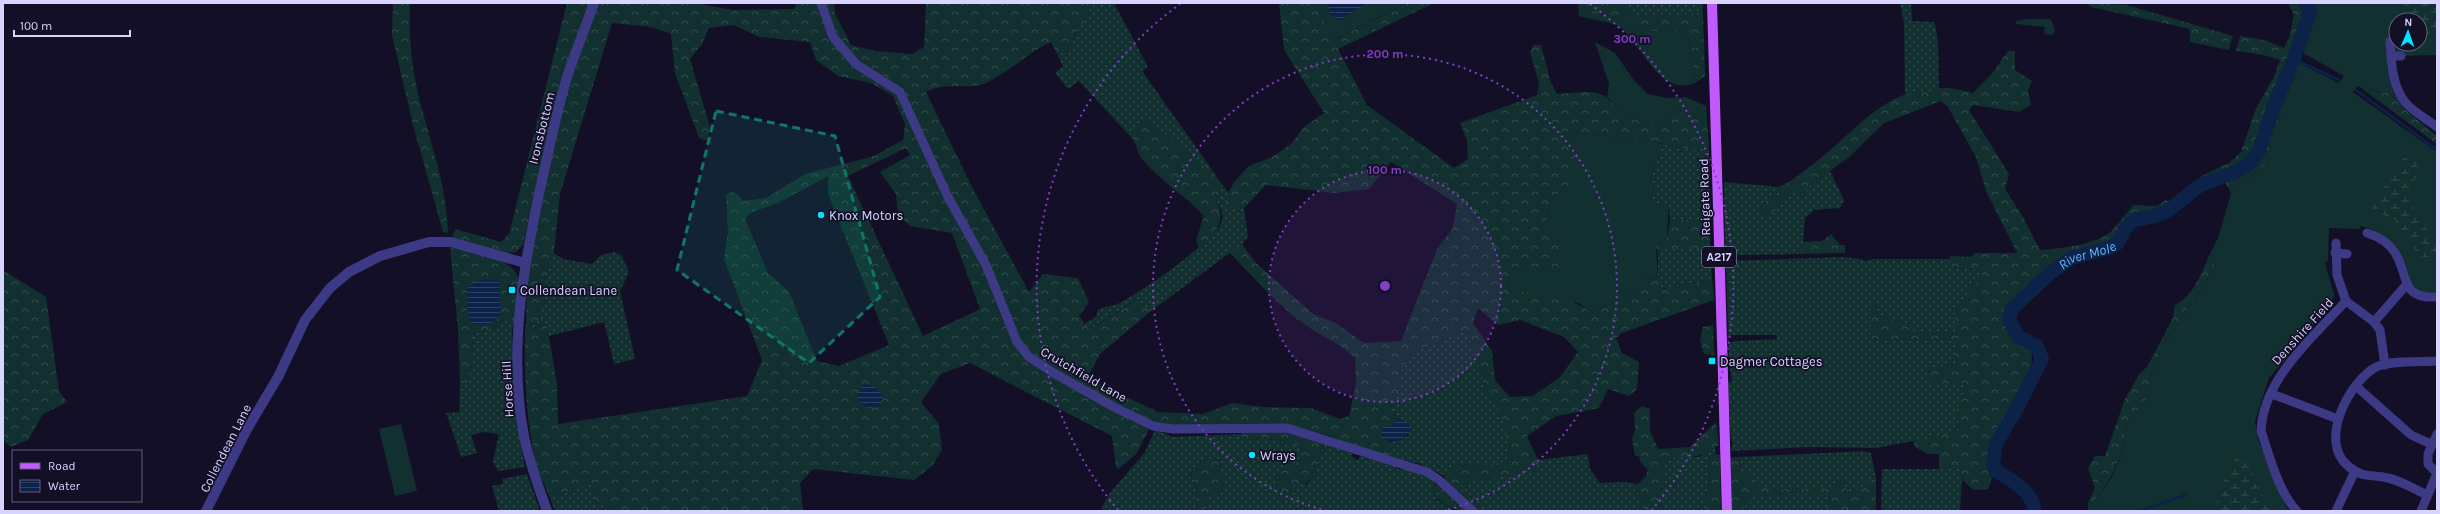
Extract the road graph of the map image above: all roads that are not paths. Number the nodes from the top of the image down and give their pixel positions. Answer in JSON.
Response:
{"nodes":[{"id":1,"x":594,"y":3,"type":"edge"},
{"id":2,"x":821,"y":3,"type":"edge"},
{"id":3,"x":1712,"y":3,"type":"edge"},
{"id":4,"x":2391,"y":52,"type":"edge"},
{"id":5,"x":2391,"y":56,"type":"junction"},
{"id":6,"x":2401,"y":56,"type":"dead end"},
{"id":7,"x":2437,"y":127,"type":"edge"},
{"id":8,"x":2367,"y":233,"type":"dead end"},
{"id":9,"x":2336,"y":243,"type":"dead end"},
{"id":10,"x":2335,"y":253,"type":"junction"},
{"id":11,"x":2347,"y":254,"type":"dead end"},
{"id":12,"x":525,"y":262,"type":"junction"},
{"id":13,"x":2407,"y":284,"type":"junction"},
{"id":14,"x":2434,"y":297,"type":"dead end"},
{"id":15,"x":2346,"y":301,"type":"junction"},
{"id":16,"x":2374,"y":322,"type":"junction"},
{"id":17,"x":2437,"y":361,"type":"edge"},
{"id":18,"x":2385,"y":365,"type":"junction"},
{"id":19,"x":2357,"y":387,"type":"junction"},
{"id":20,"x":2272,"y":394,"type":"junction"},
{"id":21,"x":2338,"y":419,"type":"junction"},
{"id":22,"x":2437,"y":434,"type":"edge"},
{"id":23,"x":2431,"y":444,"type":"junction"},
{"id":24,"x":2355,"y":471,"type":"junction"},
{"id":25,"x":2437,"y":473,"type":"edge"},
{"id":26,"x":2427,"y":495,"type":"junction"},
{"id":27,"x":206,"y":511,"type":"edge"},
{"id":28,"x":547,"y":511,"type":"edge"},
{"id":29,"x":1473,"y":511,"type":"edge"},
{"id":30,"x":1727,"y":511,"type":"edge"},
{"id":31,"x":2297,"y":511,"type":"edge"},
{"id":32,"x":2336,"y":511,"type":"edge"},
{"id":33,"x":2421,"y":511,"type":"edge"}],
"edges":[{"from":1,"to":12,"type":"street","name":"Ironsbottom"},
{"from":2,"to":29,"type":"street","name":"Crutchfield Lane"},
{"from":3,"to":30,"type":"main road","name":"Reigate Road","number":"A217"},
{"from":4,"to":5,"type":"street"},
{"from":5,"to":6,"type":"street"},
{"from":5,"to":7,"type":"street"},
{"from":8,"to":13,"type":"street"},
{"from":9,"to":10,"type":"street","name":"Denshire Field"},
{"from":10,"to":11,"type":"street"},
{"from":10,"to":15,"type":"street","name":"Denshire Field"},
{"from":12,"to":27,"type":"street","name":"Collendean Lane"},
{"from":12,"to":28,"type":"street","name":"Horse Hill"},
{"from":13,"to":14,"type":"street"},
{"from":13,"to":16,"type":"street"},
{"from":15,"to":16,"type":"street","name":"Denshire Field"},
{"from":15,"to":20,"type":"street","name":"Denshire Field"},
{"from":16,"to":18,"type":"street"},
{"from":17,"to":18,"type":"street"},
{"from":18,"to":19,"type":"street"},
{"from":19,"to":21,"type":"street"},
{"from":19,"to":23,"type":"street"},
{"from":20,"to":21,"type":"street"},
{"from":20,"to":31,"type":"street","name":"Denshire Field"},
{"from":21,"to":24,"type":"street"},
{"from":22,"to":23,"type":"street"},
{"from":23,"to":25,"type":"street"},
{"from":24,"to":26,"type":"street"},
{"from":24,"to":32,"type":"street"},
{"from":25,"to":26,"type":"street"},
{"from":26,"to":33,"type":"street"}]}
